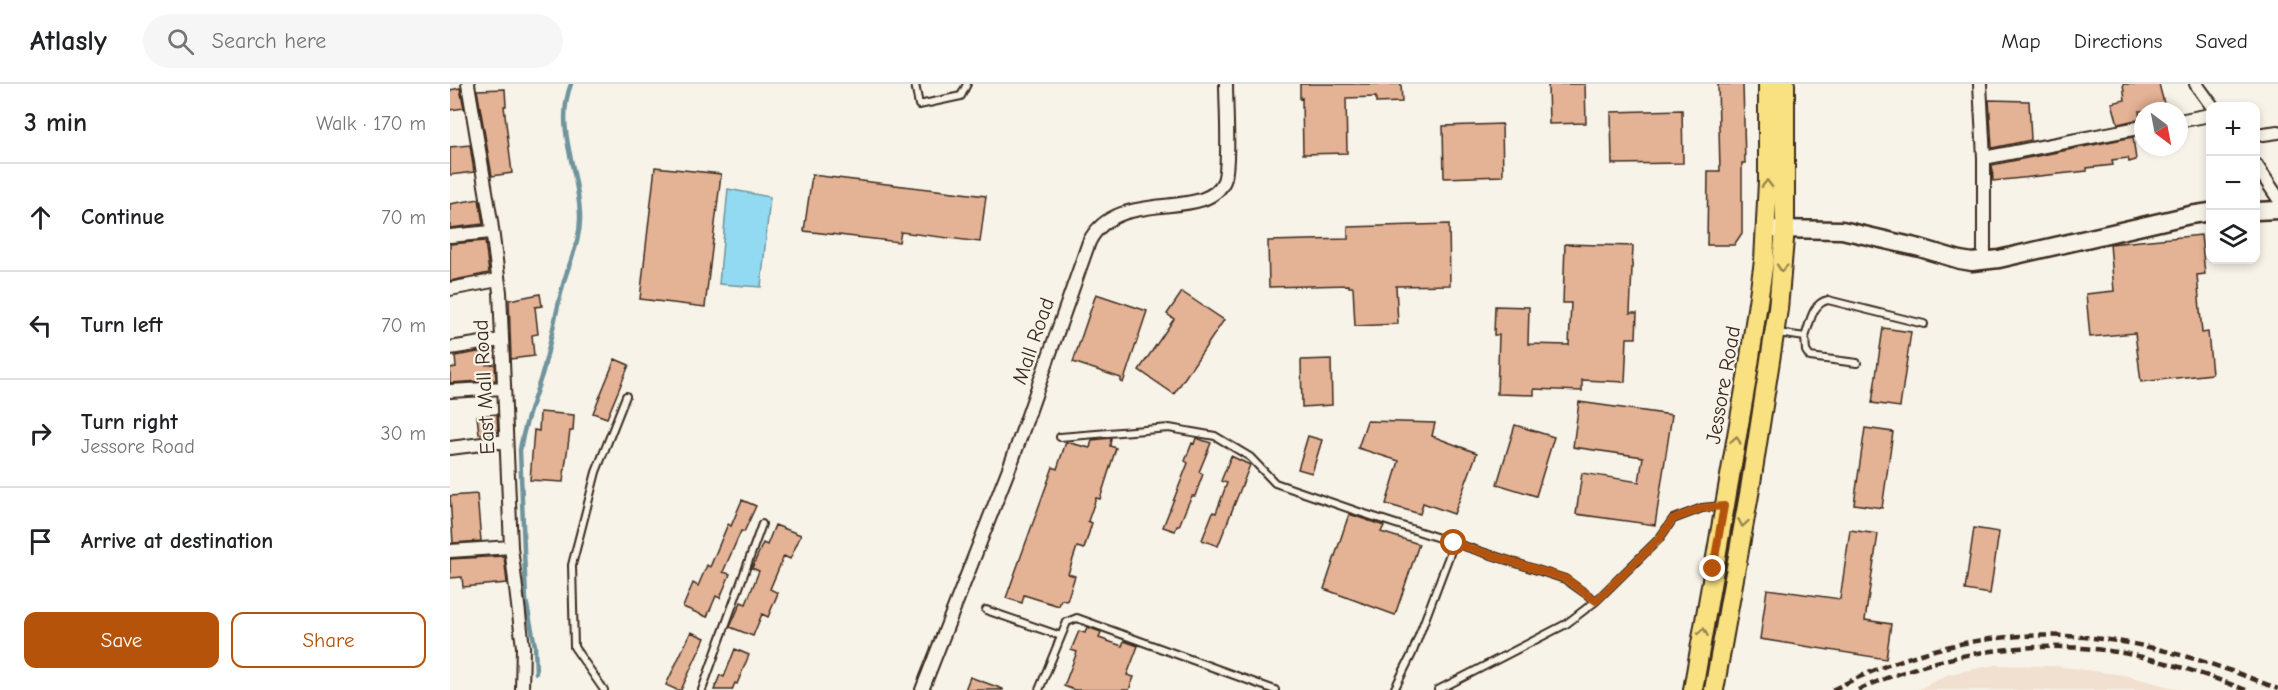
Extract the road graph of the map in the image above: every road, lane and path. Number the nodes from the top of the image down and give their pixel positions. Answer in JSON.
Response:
{"nodes":[{"id":1,"x":468,"y":84,"type":"edge"},
{"id":2,"x":915,"y":84,"type":"edge"},
{"id":3,"x":967,"y":84,"type":"edge"},
{"id":4,"x":1226,"y":84,"type":"edge"},
{"id":5,"x":1768,"y":84,"type":"edge"},
{"id":6,"x":1785,"y":84,"type":"edge"},
{"id":7,"x":1980,"y":84,"type":"edge"},
{"id":8,"x":2196,"y":84,"type":"edge"},
{"id":9,"x":2209,"y":102,"type":"edge"},
{"id":10,"x":2206,"y":115,"type":"edge"},
{"id":11,"x":2188,"y":118,"type":"edge"},
{"id":12,"x":2134,"y":129,"type":"edge"},
{"id":13,"x":2278,"y":132,"type":"edge"},
{"id":14,"x":2260,"y":134,"type":"edge"},
{"id":15,"x":1984,"y":158,"type":"junction"},
{"id":16,"x":2260,"y":171,"type":"edge"},
{"id":17,"x":2278,"y":198,"type":"edge"},
{"id":18,"x":2278,"y":210,"type":"edge"},
{"id":19,"x":2260,"y":211,"type":"edge"},
{"id":20,"x":2206,"y":213,"type":"edge"},
{"id":21,"x":1785,"y":228,"type":"junction"},
{"id":22,"x":1766,"y":229,"type":"junction"},
{"id":23,"x":491,"y":232,"type":"junction"},
{"id":24,"x":450,"y":236,"type":"edge"},
{"id":25,"x":1984,"y":261,"type":"junction"},
{"id":26,"x":498,"y":280,"type":"junction"},
{"id":27,"x":450,"y":289,"type":"edge"},
{"id":28,"x":1924,"y":324,"type":"dead end"},
{"id":29,"x":1774,"y":332,"type":"junction"},
{"id":30,"x":1805,"y":336,"type":"junction"},
{"id":31,"x":501,"y":340,"type":"junction"},
{"id":32,"x":450,"y":348,"type":"edge"},
{"id":33,"x":1857,"y":363,"type":"dead end"},
{"id":34,"x":502,"y":387,"type":"junction"},
{"id":35,"x":450,"y":391,"type":"edge"},
{"id":36,"x":626,"y":396,"type":"dead end"},
{"id":37,"x":1060,"y":437,"type":"dead end"},
{"id":38,"x":506,"y":441,"type":"junction"},
{"id":39,"x":450,"y":448,"type":"edge"},
{"id":40,"x":1724,"y":506,"type":"junction"},
{"id":41,"x":762,"y":524,"type":"dead end"},
{"id":42,"x":1454,"y":543,"type":"junction"},
{"id":43,"x":511,"y":547,"type":"junction"},
{"id":44,"x":450,"y":550,"type":"edge"},
{"id":45,"x":1596,"y":601,"type":"junction"},
{"id":46,"x":986,"y":610,"type":"dead end"},
{"id":47,"x":1061,"y":636,"type":"junction"},
{"id":48,"x":522,"y":690,"type":"edge"},
{"id":49,"x":604,"y":690,"type":"edge"},
{"id":50,"x":702,"y":690,"type":"edge"},
{"id":51,"x":922,"y":690,"type":"edge"},
{"id":52,"x":1040,"y":690,"type":"edge"},
{"id":53,"x":1275,"y":690,"type":"edge"},
{"id":54,"x":1394,"y":690,"type":"edge"},
{"id":55,"x":1438,"y":690,"type":"edge"},
{"id":56,"x":1693,"y":690,"type":"edge"},
{"id":57,"x":1714,"y":690,"type":"edge"}],
"edges":[{"from":1,"to":23,"type":"street","name":"East Mall Road"},
{"from":2,"to":3,"type":"lane"},
{"from":4,"to":51,"type":"street","name":"Mall Road"},
{"from":22,"to":5,"type":"main road","name":"Jessore Road","one_way":true},
{"from":6,"to":21,"type":"main road","name":"Jessore Road"},
{"from":7,"to":15,"type":"street"},
{"from":8,"to":9,"type":"street"},
{"from":10,"to":11,"type":"street"},
{"from":12,"to":15,"type":"street"},
{"from":13,"to":14,"type":"street"},
{"from":15,"to":25,"type":"street"},
{"from":16,"to":17,"type":"street"},
{"from":18,"to":19,"type":"street"},
{"from":20,"to":25,"type":"street"},
{"from":21,"to":22,"type":"street"},
{"from":21,"to":25,"type":"street"},
{"from":21,"to":29,"type":"main road","name":"Jessore Road","one_way":true},
{"from":40,"to":22,"type":"main road","name":"Jessore Road","one_way":true},
{"from":23,"to":24,"type":"street"},
{"from":23,"to":26,"type":"street","name":"East Mall Road"},
{"from":26,"to":27,"type":"street"},
{"from":26,"to":31,"type":"street","name":"East Mall Road"},
{"from":28,"to":30,"type":"lane"},
{"from":29,"to":30,"type":"lane"},
{"from":29,"to":57,"type":"main road","name":"Jessore Road","one_way":true},
{"from":30,"to":33,"type":"lane"},
{"from":31,"to":32,"type":"street"},
{"from":31,"to":34,"type":"street","name":"East Mall Road"},
{"from":34,"to":35,"type":"street"},
{"from":34,"to":38,"type":"street","name":"East Mall Road"},
{"from":36,"to":49,"type":"lane"},
{"from":37,"to":42,"type":"lane"},
{"from":38,"to":39,"type":"street"},
{"from":38,"to":43,"type":"street","name":"East Mall Road"},
{"from":40,"to":45,"type":"lane"},
{"from":56,"to":40,"type":"main road","name":"Jessore Road","one_way":true},
{"from":41,"to":50,"type":"lane"},
{"from":42,"to":45,"type":"lane"},
{"from":42,"to":54,"type":"lane"},
{"from":43,"to":44,"type":"street"},
{"from":43,"to":48,"type":"street","name":"East Mall Road"},
{"from":45,"to":55,"type":"lane"},
{"from":46,"to":47,"type":"lane"},
{"from":47,"to":52,"type":"lane"},
{"from":47,"to":53,"type":"lane"}]}
